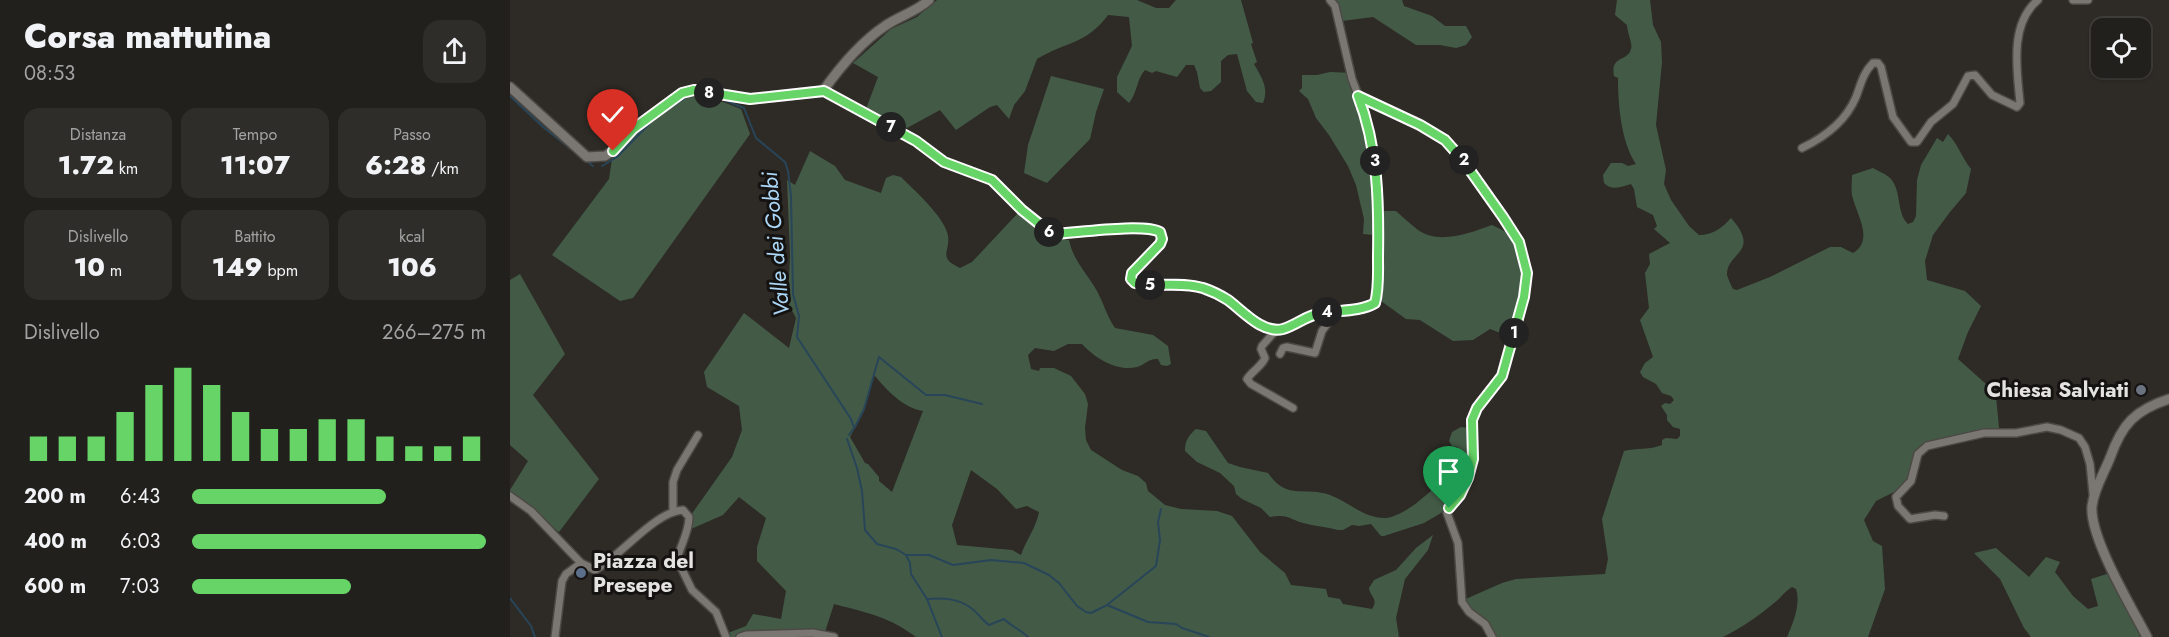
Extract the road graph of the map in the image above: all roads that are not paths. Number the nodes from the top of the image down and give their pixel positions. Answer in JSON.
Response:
{"nodes":[{"id":1,"x":929,"y":0,"type":"edge"},
{"id":2,"x":1330,"y":0,"type":"edge"},
{"id":3,"x":2038,"y":0,"type":"edge"},
{"id":4,"x":2073,"y":0,"type":"edge"},
{"id":5,"x":2088,"y":0,"type":"edge"},
{"id":6,"x":510,"y":87,"type":"edge"},
{"id":7,"x":824,"y":91,"type":"junction"},
{"id":8,"x":1358,"y":96,"type":"junction"},
{"id":9,"x":1802,"y":148,"type":"dead end"},
{"id":10,"x":1336,"y":312,"type":"junction"},
{"id":11,"x":1277,"y":329,"type":"junction"},
{"id":12,"x":1280,"y":354,"type":"dead end"},
{"id":13,"x":2169,"y":399,"type":"edge"},
{"id":14,"x":1293,"y":408,"type":"dead end"},
{"id":15,"x":698,"y":435,"type":"dead end"},
{"id":16,"x":510,"y":496,"type":"edge"},
{"id":17,"x":2093,"y":498,"type":"junction"},
{"id":18,"x":673,"y":511,"type":"junction"},
{"id":19,"x":1944,"y":516,"type":"dead end"},
{"id":20,"x":581,"y":563,"type":"junction"},
{"id":21,"x":555,"y":637,"type":"edge"},
{"id":22,"x":726,"y":637,"type":"edge"},
{"id":23,"x":740,"y":637,"type":"edge"},
{"id":24,"x":834,"y":637,"type":"edge"},
{"id":25,"x":1492,"y":637,"type":"edge"},
{"id":26,"x":2147,"y":637,"type":"edge"}],
"edges":[{"from":1,"to":7,"type":"street"},
{"from":2,"to":8,"type":"street"},
{"from":3,"to":9,"type":"street"},
{"from":4,"to":5,"type":"street"},
{"from":6,"to":7,"type":"street"},
{"from":7,"to":11,"type":"street"},
{"from":8,"to":10,"type":"street"},
{"from":8,"to":25,"type":"street"},
{"from":10,"to":11,"type":"street"},
{"from":10,"to":12,"type":"street"},
{"from":11,"to":14,"type":"street"},
{"from":13,"to":17,"type":"street"},
{"from":15,"to":18,"type":"street"},
{"from":16,"to":20,"type":"street"},
{"from":17,"to":19,"type":"street"},
{"from":17,"to":26,"type":"street"},
{"from":18,"to":20,"type":"street"},
{"from":18,"to":22,"type":"street"},
{"from":20,"to":21,"type":"street"},
{"from":23,"to":24,"type":"street"}]}
